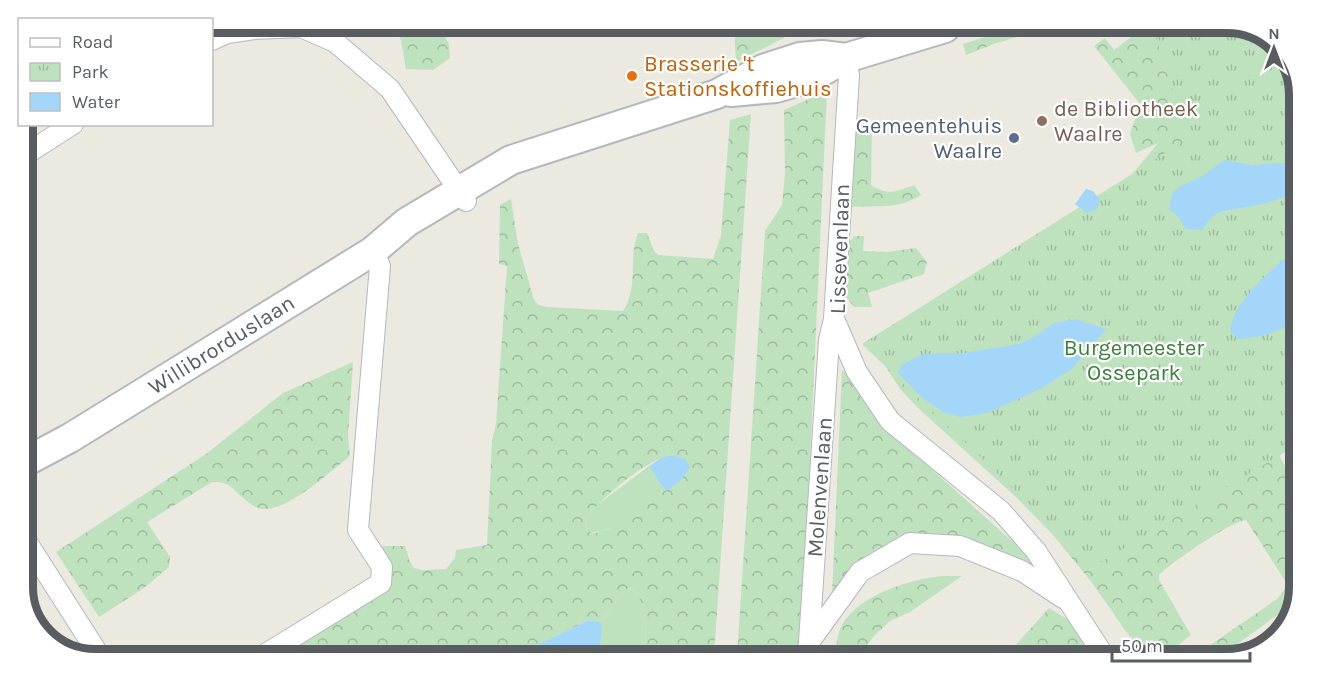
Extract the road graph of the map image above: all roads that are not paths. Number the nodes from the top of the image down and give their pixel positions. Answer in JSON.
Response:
{"nodes":[{"id":1,"x":227,"y":33,"type":"edge"},
{"id":2,"x":315,"y":33,"type":"edge"},
{"id":3,"x":928,"y":33,"type":"edge"},
{"id":4,"x":213,"y":40,"type":"edge"},
{"id":5,"x":846,"y":58,"type":"junction"},
{"id":6,"x":70,"y":126,"type":"edge"},
{"id":7,"x":33,"y":150,"type":"edge"},
{"id":8,"x":463,"y":196,"type":"junction"},
{"id":9,"x":373,"y":251,"type":"junction"},
{"id":10,"x":834,"y":319,"type":"junction"},
{"id":11,"x":70,"y":438,"type":"junction"},
{"id":12,"x":33,"y":458,"type":"edge"},
{"id":13,"x":33,"y":468,"type":"edge"},
{"id":14,"x":33,"y":552,"type":"edge"},
{"id":15,"x":1069,"y":602,"type":"junction"},
{"id":16,"x":95,"y":649,"type":"edge"},
{"id":17,"x":274,"y":649,"type":"edge"},
{"id":18,"x":809,"y":649,"type":"edge"},
{"id":19,"x":1100,"y":649,"type":"edge"}],
"edges":[{"from":1,"to":4,"type":"street"},
{"from":2,"to":8,"type":"street"},
{"from":3,"to":5,"type":"main road"},
{"from":5,"to":8,"type":"main road","name":"Willibrorduslaan"},
{"from":5,"to":10,"type":"street","name":"Lissevenlaan"},
{"from":6,"to":7,"type":"street"},
{"from":8,"to":9,"type":"main road","name":"Willibrorduslaan"},
{"from":9,"to":11,"type":"main road","name":"Willibrorduslaan"},
{"from":9,"to":17,"type":"street"},
{"from":10,"to":15,"type":"street","name":"Lissevenlaan"},
{"from":10,"to":18,"type":"street","name":"Molenvenlaan"},
{"from":11,"to":12,"type":"main road","name":"Willibrorduslaan"},
{"from":11,"to":13,"type":"main road","name":"Willibrorduslaan"},
{"from":14,"to":16,"type":"street"},
{"from":15,"to":18,"type":"street","name":"Lissevenlaan"},
{"from":15,"to":19,"type":"street","name":"Lissevenlaan"}]}
